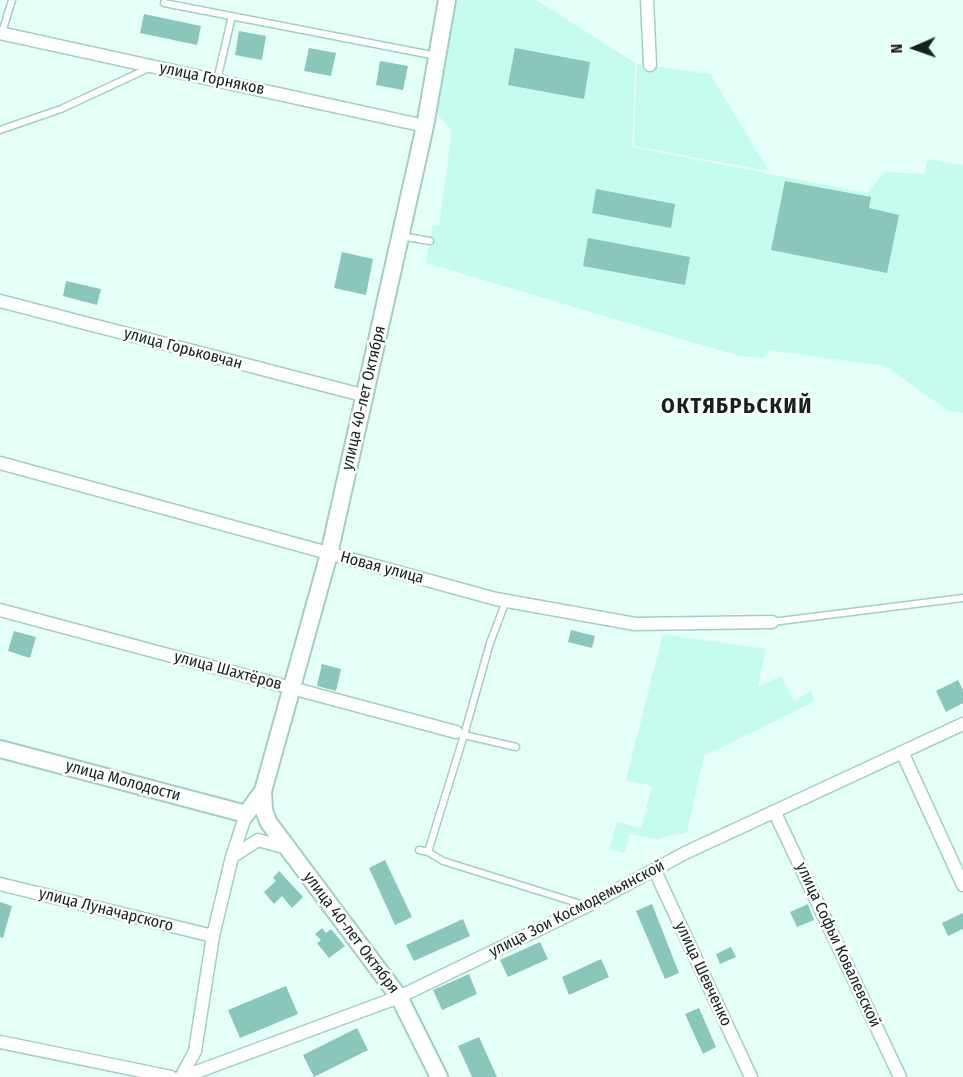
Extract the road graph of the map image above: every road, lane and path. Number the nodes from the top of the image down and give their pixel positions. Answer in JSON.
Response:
{"nodes":[{"id":1,"x":12,"y":0,"type":"edge"},
{"id":2,"x":447,"y":0,"type":"edge"},
{"id":3,"x":647,"y":0,"type":"edge"},
{"id":4,"x":164,"y":3,"type":"dead end"},
{"id":5,"x":232,"y":16,"type":"junction"},
{"id":6,"x":1,"y":33,"type":"edge"},
{"id":7,"x":438,"y":56,"type":"junction"},
{"id":8,"x":650,"y":65,"type":"dead end"},
{"id":9,"x":153,"y":66,"type":"junction"},
{"id":10,"x":217,"y":80,"type":"junction"},
{"id":11,"x":425,"y":126,"type":"junction"},
{"id":12,"x":0,"y":130,"type":"edge"},
{"id":13,"x":400,"y":236,"type":"junction"},
{"id":14,"x":430,"y":241,"type":"dead end"},
{"id":15,"x":0,"y":302,"type":"edge"},
{"id":16,"x":366,"y":396,"type":"junction"},
{"id":17,"x":0,"y":463,"type":"edge"},
{"id":18,"x":329,"y":554,"type":"junction"},
{"id":19,"x":963,"y":598,"type":"edge"},
{"id":20,"x":506,"y":600,"type":"junction"},
{"id":21,"x":0,"y":610,"type":"edge"},
{"id":22,"x":772,"y":622,"type":"joint"},
{"id":23,"x":291,"y":688,"type":"junction"},
{"id":24,"x":963,"y":724,"type":"edge"},
{"id":25,"x":460,"y":734,"type":"junction"},
{"id":26,"x":516,"y":747,"type":"dead end"},
{"id":27,"x":0,"y":749,"type":"edge"},
{"id":28,"x":902,"y":752,"type":"junction"},
{"id":29,"x":263,"y":791,"type":"junction"},
{"id":30,"x":775,"y":813,"type":"junction"},
{"id":31,"x":246,"y":814,"type":"junction"},
{"id":32,"x":287,"y":848,"type":"junction"},
{"id":33,"x":419,"y":850,"type":"dead end"},
{"id":34,"x":428,"y":852,"type":"junction"},
{"id":35,"x":232,"y":857,"type":"junction"},
{"id":36,"x":655,"y":871,"type":"junction"},
{"id":37,"x":0,"y":884,"type":"edge"},
{"id":38,"x":963,"y":885,"type":"edge"},
{"id":39,"x":587,"y":906,"type":"junction"},
{"id":40,"x":213,"y":936,"type":"junction"},
{"id":41,"x":399,"y":997,"type":"junction"},
{"id":42,"x":0,"y":1042,"type":"edge"},
{"id":43,"x":171,"y":1077,"type":"edge"},
{"id":44,"x":182,"y":1077,"type":"edge"},
{"id":45,"x":439,"y":1077,"type":"edge"},
{"id":46,"x":751,"y":1077,"type":"edge"},
{"id":47,"x":900,"y":1077,"type":"edge"}],
"edges":[{"from":1,"to":6,"type":"lane"},
{"from":2,"to":7,"type":"street","name":"улица 40-лет Октября"},
{"from":3,"to":8,"type":"street"},
{"from":4,"to":5,"type":"lane"},
{"from":5,"to":7,"type":"lane"},
{"from":5,"to":10,"type":"lane"},
{"from":6,"to":9,"type":"street","name":"улица Горняков"},
{"from":7,"to":11,"type":"street","name":"улица 40-лет Октября"},
{"from":9,"to":10,"type":"street","name":"улица Горняков"},
{"from":9,"to":12,"type":"lane"},
{"from":10,"to":11,"type":"street","name":"улица Горняков"},
{"from":11,"to":13,"type":"street","name":"улица 40-лет Октября"},
{"from":13,"to":14,"type":"lane"},
{"from":13,"to":16,"type":"street","name":"улица 40-лет Октября"},
{"from":15,"to":16,"type":"street","name":"улица Горьковчан"},
{"from":16,"to":18,"type":"street","name":"улица 40-лет Октября"},
{"from":17,"to":18,"type":"street","name":"Новая улица"},
{"from":18,"to":20,"type":"street","name":"Новая улица"},
{"from":18,"to":23,"type":"street","name":"улица 40-лет Октября"},
{"from":19,"to":22,"type":"lane"},
{"from":20,"to":22,"type":"street","name":"Новая улица"},
{"from":20,"to":25,"type":"lane"},
{"from":21,"to":23,"type":"street","name":"улица Шахтёров"},
{"from":23,"to":25,"type":"street","name":"улица Шахтёров"},
{"from":23,"to":29,"type":"street","name":"улица 40-лет Октября"},
{"from":24,"to":28,"type":"street","name":"улица Зои Космодемьянской"},
{"from":25,"to":26,"type":"lane"},
{"from":25,"to":34,"type":"lane"},
{"from":27,"to":31,"type":"street","name":"улица Молодости"},
{"from":28,"to":30,"type":"street","name":"улица Зои Космодемьянской"},
{"from":28,"to":38,"type":"street"},
{"from":29,"to":31,"type":"street","name":"улица 40-лет Октября"},
{"from":29,"to":32,"type":"street","name":"улица 40-лет Октября"},
{"from":30,"to":36,"type":"street","name":"улица Зои Космодемьянской"},
{"from":30,"to":47,"type":"street","name":"улица Софьи Ковалевской"},
{"from":31,"to":35,"type":"street","name":"улица 40-лет Октября"},
{"from":32,"to":35,"type":"street"},
{"from":32,"to":41,"type":"street","name":"улица 40-лет Октября"},
{"from":33,"to":34,"type":"lane"},
{"from":34,"to":39,"type":"lane"},
{"from":35,"to":40,"type":"street","name":"улица 40-лет Октября"},
{"from":36,"to":39,"type":"street","name":"улица Зои Космодемьянской"},
{"from":36,"to":46,"type":"street","name":"улица Шевченко"},
{"from":37,"to":40,"type":"street","name":"улица Луначарского"},
{"from":39,"to":41,"type":"street","name":"улица Зои Космодемьянской"},
{"from":40,"to":44,"type":"street","name":"улица 40-лет Октября"},
{"from":41,"to":44,"type":"street","name":"улица Зои Космодемьянской"},
{"from":41,"to":45,"type":"street","name":"улица 40-лет Октября"},
{"from":42,"to":43,"type":"street"}]}
